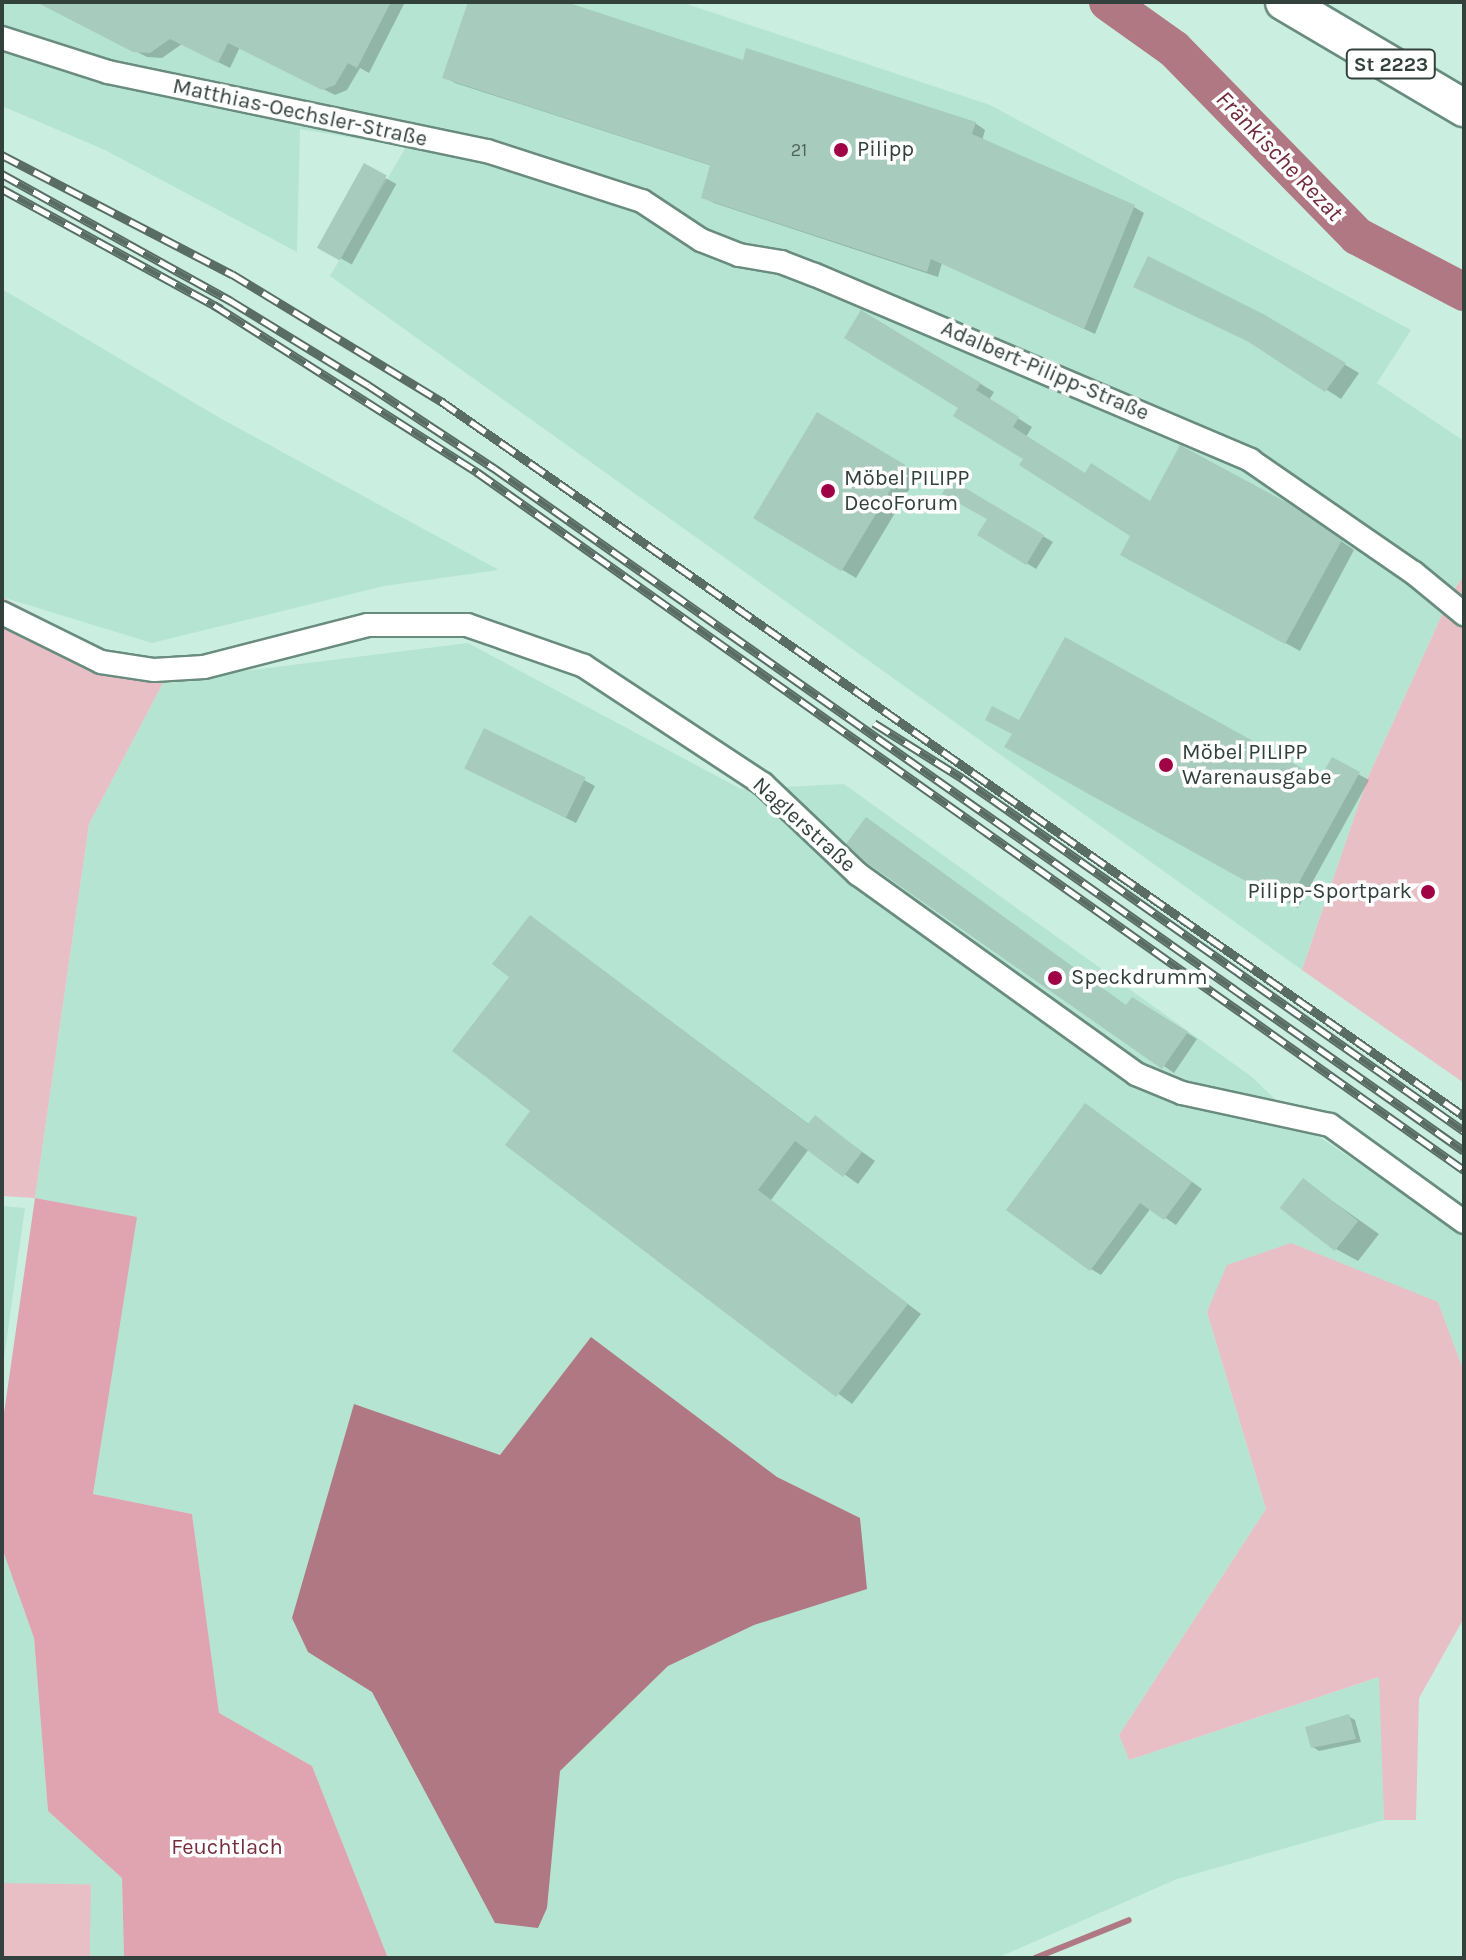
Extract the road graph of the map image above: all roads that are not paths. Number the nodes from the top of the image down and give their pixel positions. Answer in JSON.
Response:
{"nodes":[{"id":1,"x":1284,"y":2,"type":"edge"},
{"id":2,"x":1333,"y":2,"type":"edge"},
{"id":3,"x":2,"y":38,"type":"edge"},
{"id":4,"x":1464,"y":80,"type":"edge"},
{"id":5,"x":1464,"y":108,"type":"edge"},
{"id":6,"x":598,"y":184,"type":"joint"},
{"id":7,"x":2,"y":613,"type":"edge"},
{"id":8,"x":1464,"y":614,"type":"edge"},
{"id":9,"x":1464,"y":1222,"type":"edge"}],
"edges":[{"from":1,"to":5,"type":"main road","number":"St 2223"},
{"from":2,"to":4,"type":"main road","number":"St 2223"},
{"from":3,"to":6,"type":"street","name":"Matthias-Oechsler-Straße"},
{"from":6,"to":8,"type":"street","name":"Adalbert-Pilipp-Straße"},
{"from":7,"to":9,"type":"street","name":"Naglerstraße"}]}
